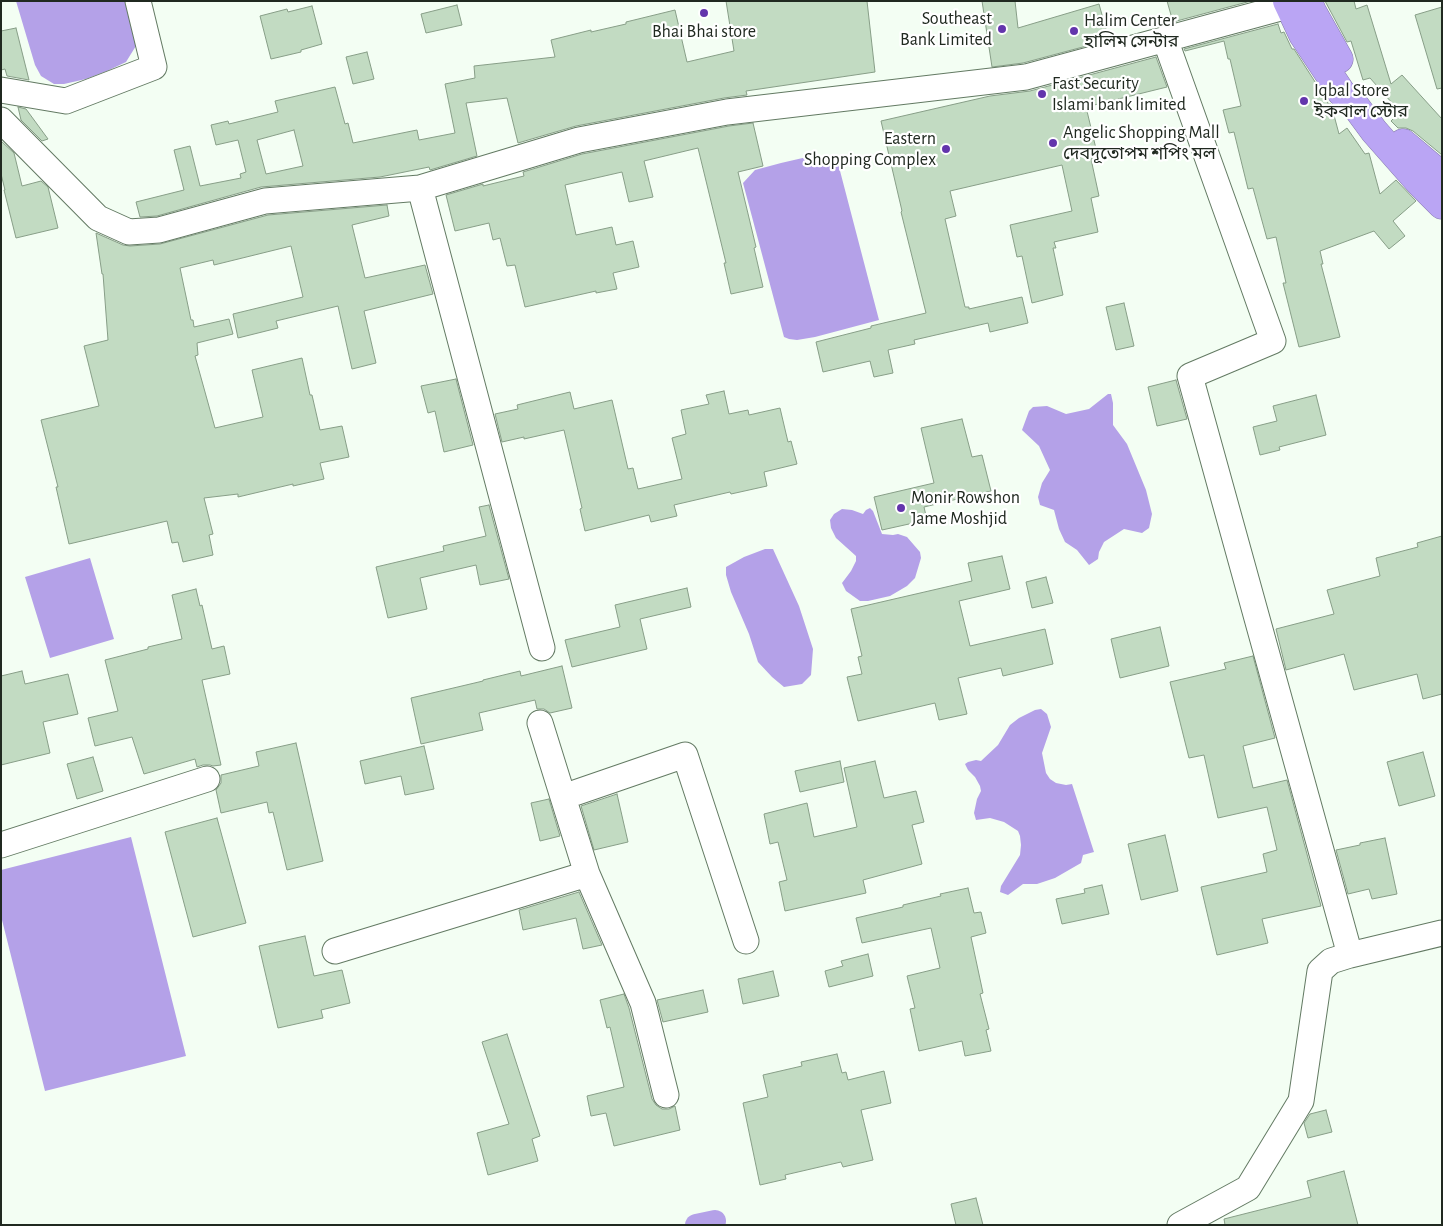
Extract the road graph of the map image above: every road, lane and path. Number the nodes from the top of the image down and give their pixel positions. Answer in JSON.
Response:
{"nodes":[{"id":1,"x":138,"y":1,"type":"edge"},
{"id":2,"x":1294,"y":3,"type":"edge"},
{"id":3,"x":1166,"y":39,"type":"junction"},
{"id":4,"x":1,"y":90,"type":"edge"},
{"id":5,"x":1,"y":120,"type":"edge"},
{"id":6,"x":1442,"y":176,"type":"edge"},
{"id":7,"x":420,"y":188,"type":"junction"},
{"id":8,"x":1442,"y":205,"type":"edge"},
{"id":9,"x":542,"y":648,"type":"dead end"},
{"id":10,"x":540,"y":723,"type":"dead end"},
{"id":11,"x":207,"y":779,"type":"dead end"},
{"id":12,"x":563,"y":797,"type":"junction"},
{"id":13,"x":1,"y":845,"type":"edge"},
{"id":14,"x":587,"y":874,"type":"junction"},
{"id":15,"x":1442,"y":933,"type":"edge"},
{"id":16,"x":746,"y":941,"type":"dead end"},
{"id":17,"x":335,"y":951,"type":"dead end"},
{"id":18,"x":1350,"y":955,"type":"junction"},
{"id":19,"x":666,"y":1095,"type":"dead end"},
{"id":20,"x":1180,"y":1225,"type":"edge"}],
"edges":[{"from":1,"to":4,"type":"street"},
{"from":2,"to":3,"type":"street"},
{"from":2,"to":6,"type":"highway"},
{"from":2,"to":8,"type":"highway"},
{"from":3,"to":7,"type":"street"},
{"from":3,"to":18,"type":"street"},
{"from":5,"to":7,"type":"street"},
{"from":7,"to":9,"type":"street"},
{"from":10,"to":12,"type":"street"},
{"from":11,"to":13,"type":"street"},
{"from":12,"to":14,"type":"street"},
{"from":12,"to":16,"type":"street"},
{"from":14,"to":17,"type":"street"},
{"from":14,"to":19,"type":"street"},
{"from":15,"to":18,"type":"street"},
{"from":18,"to":20,"type":"street"}]}
